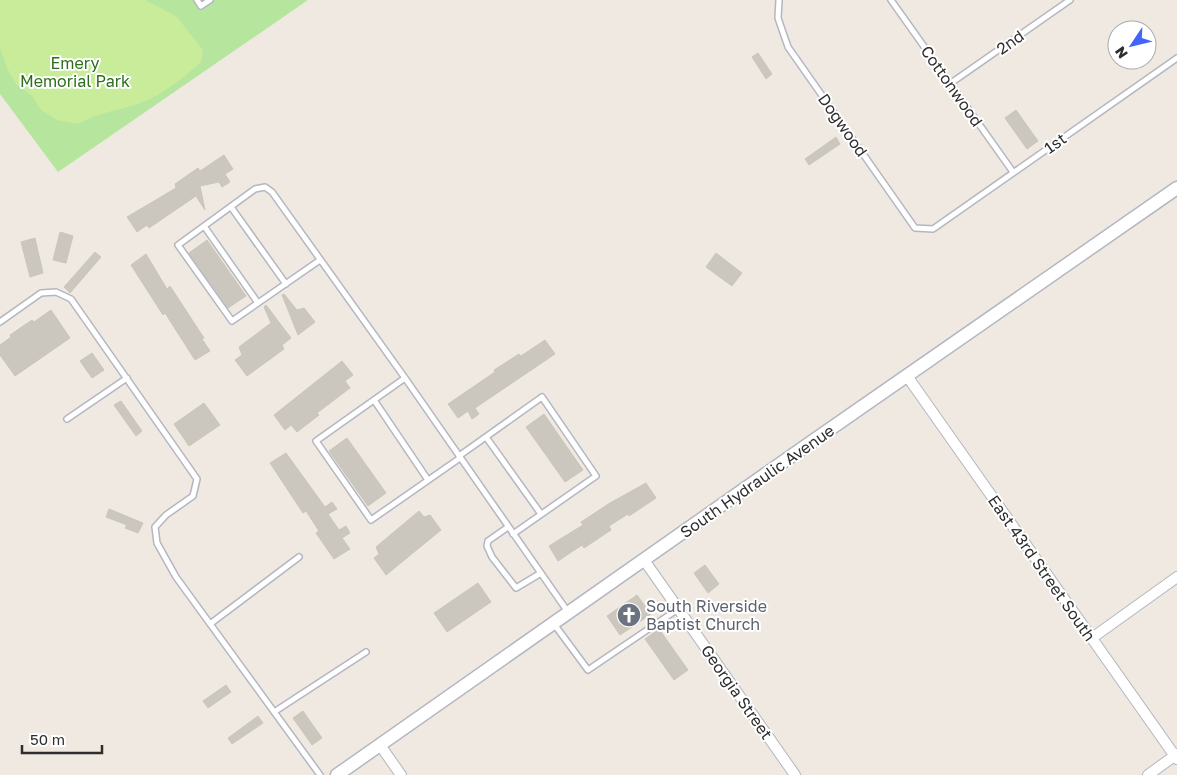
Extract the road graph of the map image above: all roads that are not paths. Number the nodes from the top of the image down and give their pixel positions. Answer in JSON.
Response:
{"nodes":[{"id":1,"x":197,"y":0,"type":"edge"},
{"id":2,"x":210,"y":0,"type":"edge"},
{"id":3,"x":779,"y":0,"type":"edge"},
{"id":4,"x":891,"y":0,"type":"edge"},
{"id":5,"x":1070,"y":0,"type":"edge"},
{"id":6,"x":1177,"y":58,"type":"edge"},
{"id":7,"x":950,"y":83,"type":"junction"},
{"id":8,"x":1013,"y":172,"type":"junction"},
{"id":9,"x":1177,"y":188,"type":"edge"},
{"id":10,"x":231,"y":207,"type":"junction"},
{"id":11,"x":204,"y":226,"type":"junction"},
{"id":12,"x":933,"y":229,"type":"joint"},
{"id":13,"x":320,"y":260,"type":"junction"},
{"id":14,"x":286,"y":284,"type":"junction"},
{"id":15,"x":258,"y":303,"type":"junction"},
{"id":16,"x":0,"y":322,"type":"edge"},
{"id":17,"x":907,"y":376,"type":"junction"},
{"id":18,"x":127,"y":378,"type":"junction"},
{"id":19,"x":405,"y":378,"type":"junction"},
{"id":20,"x":374,"y":400,"type":"junction"},
{"id":21,"x":67,"y":419,"type":"dead end"},
{"id":22,"x":486,"y":437,"type":"junction"},
{"id":23,"x":460,"y":457,"type":"junction"},
{"id":24,"x":428,"y":480,"type":"junction"},
{"id":25,"x":541,"y":514,"type":"junction"},
{"id":26,"x":508,"y":526,"type":"junction"},
{"id":27,"x":513,"y":534,"type":"junction"},
{"id":28,"x":300,"y":556,"type":"dead end"},
{"id":29,"x":644,"y":560,"type":"junction"},
{"id":30,"x":541,"y":573,"type":"junction"},
{"id":31,"x":1177,"y":577,"type":"edge"},
{"id":32,"x":678,"y":608,"type":"junction"},
{"id":33,"x":568,"y":613,"type":"junction"},
{"id":34,"x":554,"y":623,"type":"junction"},
{"id":35,"x":210,"y":624,"type":"junction"},
{"id":36,"x":1092,"y":638,"type":"junction"},
{"id":37,"x":366,"y":652,"type":"dead end"},
{"id":38,"x":274,"y":712,"type":"junction"},
{"id":39,"x":380,"y":745,"type":"junction"},
{"id":40,"x":1176,"y":757,"type":"edge"},
{"id":41,"x":320,"y":775,"type":"edge"},
{"id":42,"x":337,"y":775,"type":"edge"},
{"id":43,"x":401,"y":775,"type":"edge"},
{"id":44,"x":795,"y":775,"type":"edge"},
{"id":45,"x":1148,"y":775,"type":"edge"}],
"edges":[{"from":1,"to":2,"type":"lane"},
{"from":3,"to":12,"type":"lane","name":"Dogwood"},
{"from":4,"to":7,"type":"lane","name":"Cottonwood"},
{"from":5,"to":7,"type":"lane","name":"2nd"},
{"from":6,"to":8,"type":"lane","name":"1st"},
{"from":7,"to":8,"type":"lane","name":"Cottonwood"},
{"from":8,"to":12,"type":"lane","name":"1st"},
{"from":9,"to":17,"type":"street","name":"South Hydraulic Avenue"},
{"from":10,"to":11,"type":"lane"},
{"from":10,"to":13,"type":"lane"},
{"from":10,"to":14,"type":"lane"},
{"from":11,"to":15,"type":"lane"},
{"from":11,"to":15,"type":"lane"},
{"from":13,"to":14,"type":"lane"},
{"from":13,"to":19,"type":"lane"},
{"from":14,"to":15,"type":"lane"},
{"from":16,"to":18,"type":"lane"},
{"from":17,"to":29,"type":"street","name":"South Hydraulic Avenue"},
{"from":17,"to":36,"type":"street","name":"East 43rd Street South"},
{"from":18,"to":21,"type":"lane"},
{"from":18,"to":35,"type":"lane"},
{"from":19,"to":20,"type":"lane"},
{"from":19,"to":23,"type":"lane"},
{"from":20,"to":24,"type":"lane"},
{"from":20,"to":24,"type":"lane"},
{"from":22,"to":23,"type":"lane"},
{"from":22,"to":25,"type":"lane"},
{"from":22,"to":25,"type":"lane"},
{"from":23,"to":24,"type":"lane"},
{"from":23,"to":26,"type":"lane"},
{"from":25,"to":27,"type":"lane"},
{"from":26,"to":27,"type":"lane"},
{"from":26,"to":30,"type":"lane"},
{"from":27,"to":30,"type":"lane"},
{"from":28,"to":35,"type":"lane"},
{"from":29,"to":32,"type":"street","name":"Georgia Street"},
{"from":29,"to":33,"type":"street","name":"South Hydraulic Avenue"},
{"from":30,"to":33,"type":"lane"},
{"from":31,"to":36,"type":"street"},
{"from":32,"to":34,"type":"lane"},
{"from":32,"to":44,"type":"street","name":"Georgia Street"},
{"from":33,"to":34,"type":"street","name":"South Hydraulic Avenue"},
{"from":34,"to":39,"type":"street","name":"South Hydraulic Avenue"},
{"from":35,"to":38,"type":"lane"},
{"from":36,"to":40,"type":"street","name":"East 43rd Street South"},
{"from":37,"to":38,"type":"lane"},
{"from":38,"to":41,"type":"lane"},
{"from":39,"to":42,"type":"street","name":"South Hydraulic Avenue"},
{"from":39,"to":43,"type":"street"},
{"from":40,"to":45,"type":"street"}]}
